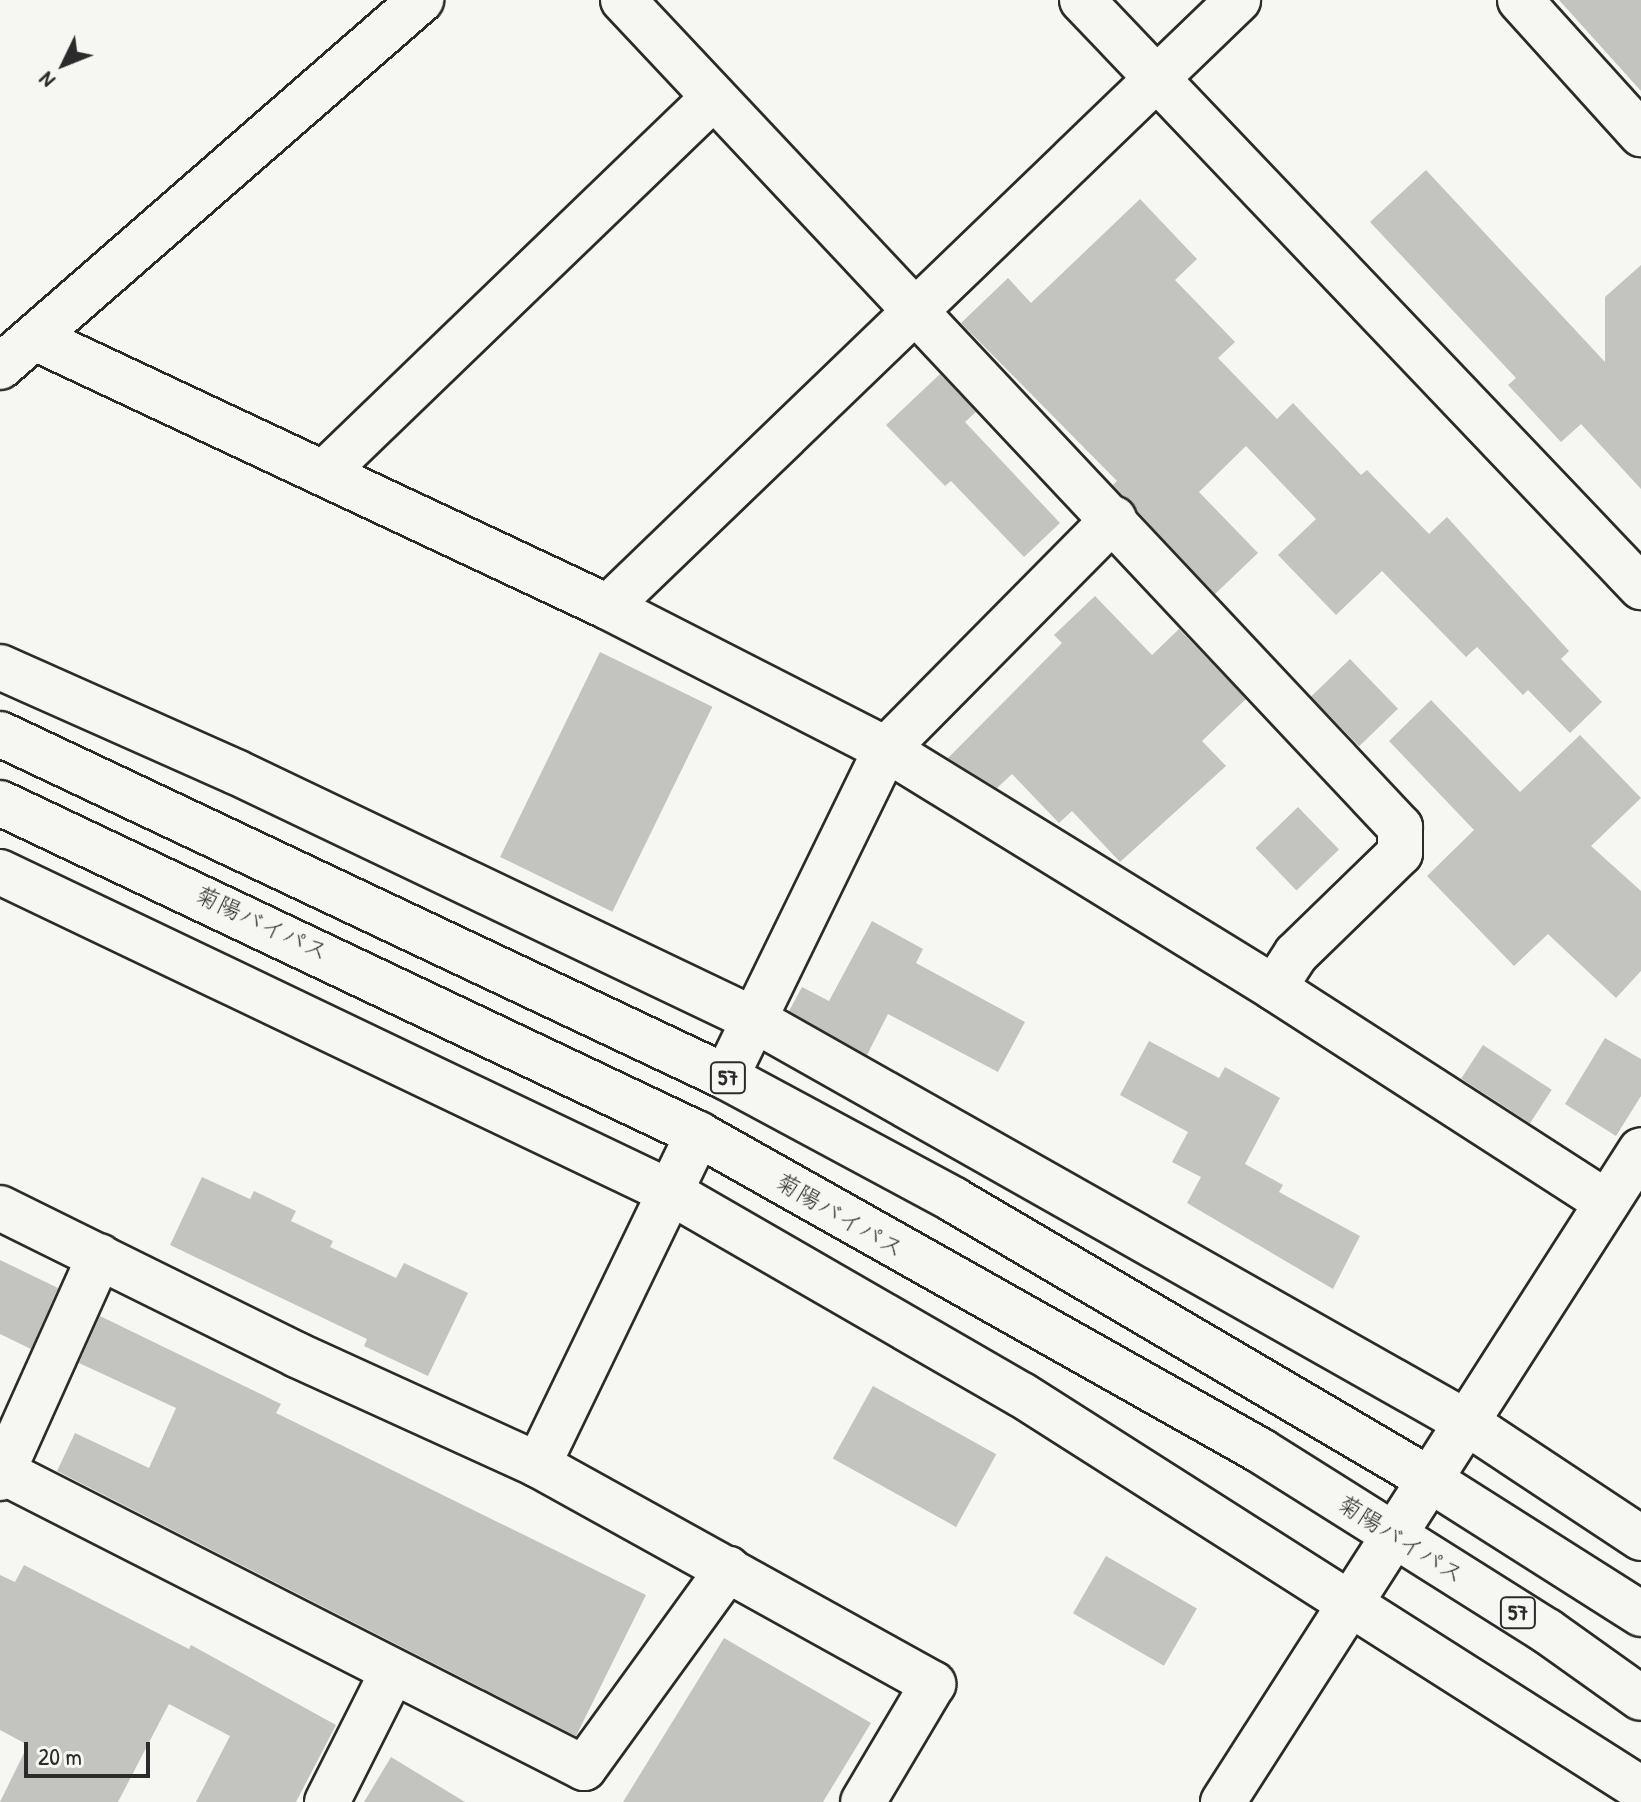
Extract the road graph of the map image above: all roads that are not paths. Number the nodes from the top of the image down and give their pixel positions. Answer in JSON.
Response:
{"nodes":[{"id":1,"x":421,"y":0,"type":"edge"},
{"id":2,"x":623,"y":0,"type":"edge"},
{"id":3,"x":1082,"y":0,"type":"edge"},
{"id":4,"x":1238,"y":0,"type":"edge"},
{"id":5,"x":1520,"y":0,"type":"edge"},
{"id":6,"x":1154,"y":79,"type":"junction"},
{"id":7,"x":714,"y":97,"type":"junction"},
{"id":8,"x":1641,"y":134,"type":"edge"},
{"id":9,"x":916,"y":312,"type":"junction"},
{"id":10,"x":37,"y":339,"type":"junction"},
{"id":11,"x":0,"y":367,"type":"edge"},
{"id":12,"x":325,"y":472,"type":"junction"},
{"id":13,"x":1114,"y":519,"type":"junction"},
{"id":14,"x":1641,"y":587,"type":"edge"},
{"id":15,"x":608,"y":607,"type":"junction"},
{"id":16,"x":0,"y":667,"type":"edge"},
{"id":17,"x":0,"y":734,"type":"edge"},
{"id":18,"x":886,"y":749,"type":"junction"},
{"id":19,"x":0,"y":803,"type":"edge"},
{"id":20,"x":0,"y":872,"type":"edge"},
{"id":21,"x":1274,"y":988,"type":"junction"},
{"id":22,"x":753,"y":1019,"type":"junction"},
{"id":23,"x":726,"y":1077,"type":"junction"},
{"id":24,"x":698,"y":1134,"type":"junction"},
{"id":25,"x":1641,"y":1150,"type":"edge"},
{"id":26,"x":670,"y":1192,"type":"junction"},
{"id":27,"x":1607,"y":1203,"type":"junction"},
{"id":28,"x":0,"y":1208,"type":"edge"},
{"id":29,"x":100,"y":1256,"type":"junction"},
{"id":30,"x":1464,"y":1421,"type":"junction"},
{"id":31,"x":538,"y":1465,"type":"junction"},
{"id":32,"x":1,"y":1475,"type":"edge"},
{"id":33,"x":1427,"y":1478,"type":"junction"},
{"id":34,"x":1392,"y":1533,"type":"junction"},
{"id":35,"x":1641,"y":1538,"type":"edge"},
{"id":36,"x":728,"y":1569,"type":"junction"},
{"id":37,"x":1348,"y":1601,"type":"junction"},
{"id":38,"x":1641,"y":1614,"type":"edge"},
{"id":39,"x":392,"y":1673,"type":"junction"},
{"id":40,"x":1641,"y":1698,"type":"edge"},
{"id":41,"x":1641,"y":1789,"type":"edge"},
{"id":42,"x":327,"y":1802,"type":"edge"},
{"id":43,"x":863,"y":1802,"type":"edge"},
{"id":44,"x":1223,"y":1802,"type":"edge"}],
"edges":[{"from":1,"to":10,"type":"main road"},
{"from":2,"to":7,"type":"main road"},
{"from":3,"to":6,"type":"main road"},
{"from":4,"to":6,"type":"main road"},
{"from":5,"to":8,"type":"main road"},
{"from":6,"to":9,"type":"main road"},
{"from":6,"to":14,"type":"main road"},
{"from":7,"to":9,"type":"main road"},
{"from":7,"to":12,"type":"main road"},
{"from":9,"to":13,"type":"main road"},
{"from":9,"to":15,"type":"main road"},
{"from":10,"to":11,"type":"main road"},
{"from":10,"to":12,"type":"main road"},
{"from":12,"to":15,"type":"main road"},
{"from":13,"to":18,"type":"main road"},
{"from":13,"to":21,"type":"main road"},
{"from":15,"to":18,"type":"main road"},
{"from":16,"to":22,"type":"main road"},
{"from":17,"to":23,"type":"main road","number":"57"},
{"from":18,"to":21,"type":"main road"},
{"from":18,"to":22,"type":"main road"},
{"from":19,"to":24,"type":"main road","name":"菊陽バイパス","number":"57"},
{"from":20,"to":26,"type":"main road"},
{"from":21,"to":27,"type":"main road"},
{"from":22,"to":23,"type":"main road"},
{"from":22,"to":30,"type":"main road"},
{"from":23,"to":33,"type":"main road","number":"57"},
{"from":24,"to":26,"type":"main road"},
{"from":24,"to":34,"type":"main road","name":"菊陽バイパス","number":"57"},
{"from":25,"to":27,"type":"main road"},
{"from":26,"to":31,"type":"main road"},
{"from":26,"to":37,"type":"main road"},
{"from":27,"to":30,"type":"main road"},
{"from":28,"to":29,"type":"main road"},
{"from":29,"to":31,"type":"main road"},
{"from":29,"to":32,"type":"main road"},
{"from":30,"to":33,"type":"main road"},
{"from":30,"to":35,"type":"main road"},
{"from":31,"to":36,"type":"main road"},
{"from":32,"to":39,"type":"main road"},
{"from":33,"to":34,"type":"main road"},
{"from":33,"to":38,"type":"main road","number":"57"},
{"from":34,"to":37,"type":"main road"},
{"from":34,"to":40,"type":"main road","name":"菊陽バイパス","number":"57"},
{"from":36,"to":39,"type":"main road"},
{"from":36,"to":43,"type":"main road"},
{"from":37,"to":41,"type":"main road"},
{"from":37,"to":44,"type":"main road"},
{"from":39,"to":42,"type":"main road"}]}
